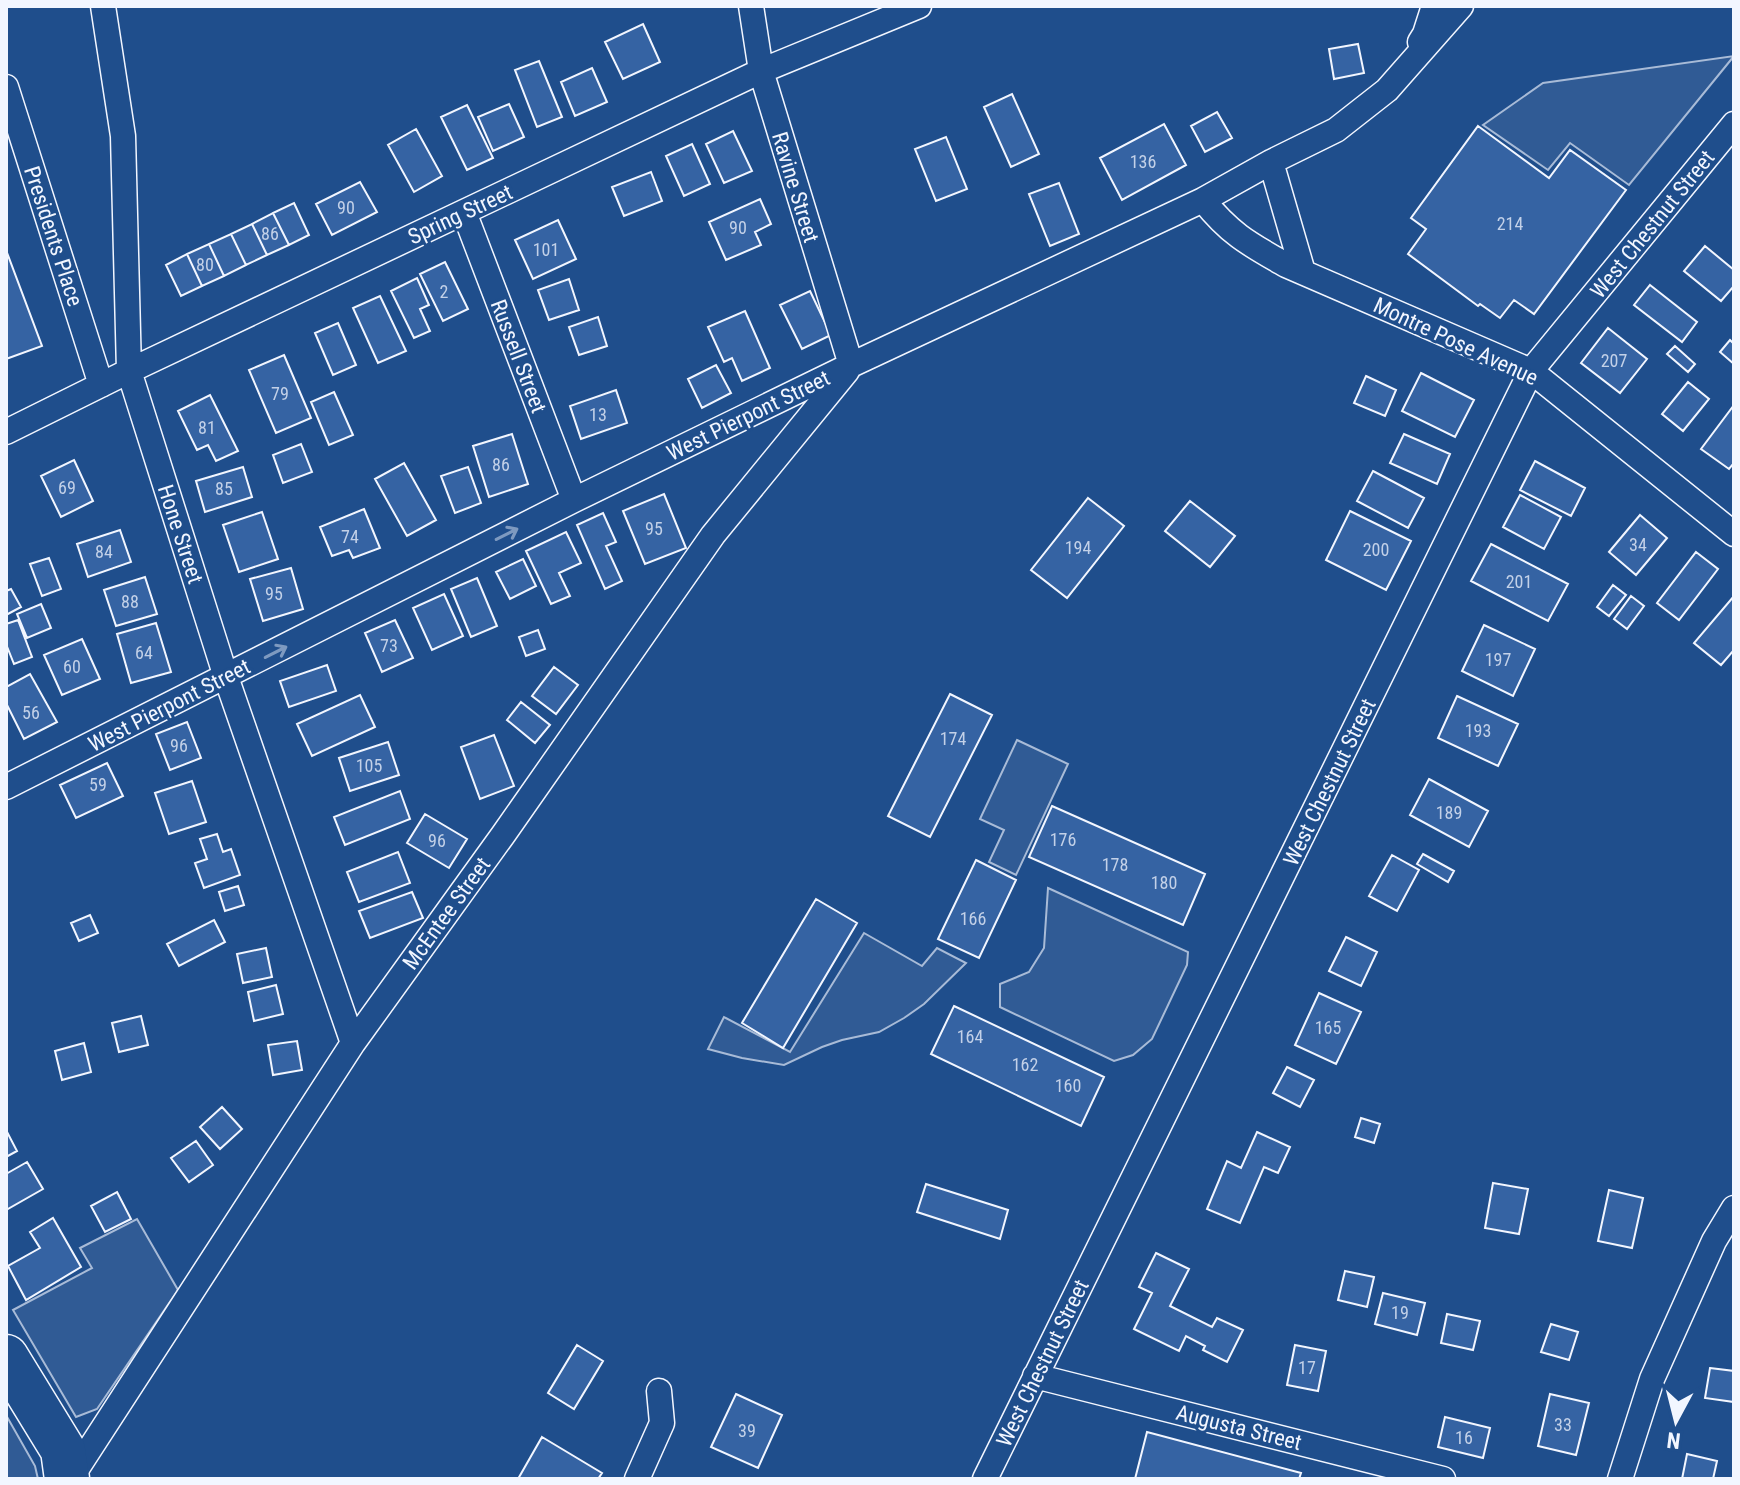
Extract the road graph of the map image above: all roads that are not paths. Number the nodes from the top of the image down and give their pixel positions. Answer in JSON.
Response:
{"nodes":[{"id":1,"x":103,"y":6,"type":"edge"},
{"id":2,"x":751,"y":6,"type":"edge"},
{"id":3,"x":919,"y":6,"type":"edge"},
{"id":4,"x":1434,"y":6,"type":"edge"},
{"id":5,"x":1461,"y":6,"type":"edge"},
{"id":6,"x":761,"y":71,"type":"junction"},
{"id":7,"x":1402,"y":71,"type":"junction"},
{"id":8,"x":6,"y":87,"type":"edge"},
{"id":9,"x":1734,"y":124,"type":"edge"},
{"id":10,"x":1271,"y":162,"type":"junction"},
{"id":11,"x":1203,"y":200,"type":"junction"},
{"id":12,"x":464,"y":212,"type":"junction"},
{"id":13,"x":1303,"y":272,"type":"junction"},
{"id":14,"x":851,"y":365,"type":"junction"},
{"id":15,"x":129,"y":371,"type":"junction"},
{"id":16,"x":1531,"y":371,"type":"junction"},
{"id":17,"x":101,"y":385,"type":"junction"},
{"id":18,"x":6,"y":432,"type":"edge"},
{"id":19,"x":574,"y":500,"type":"junction"},
{"id":20,"x":1734,"y":534,"type":"edge"},
{"id":21,"x":226,"y":677,"type":"junction"},
{"id":22,"x":6,"y":787,"type":"edge"},
{"id":23,"x":353,"y":1043,"type":"junction"},
{"id":24,"x":1734,"y":1208,"type":"edge"},
{"id":25,"x":6,"y":1357,"type":"edge"},
{"id":26,"x":1035,"y":1376,"type":"junction"},
{"id":27,"x":659,"y":1391,"type":"dead end"},
{"id":28,"x":68,"y":1478,"type":"edge"},
{"id":29,"x":637,"y":1479,"type":"edge"},
{"id":30,"x":985,"y":1479,"type":"edge"},
{"id":31,"x":1443,"y":1479,"type":"edge"},
{"id":32,"x":1620,"y":1479,"type":"edge"}],
"edges":[{"from":1,"to":15,"type":"street","name":"Hone Street"},
{"from":2,"to":6,"type":"street","name":"Ravine Street"},
{"from":3,"to":6,"type":"street","name":"Spring Street"},
{"from":4,"to":7,"type":"street"},
{"from":5,"to":7,"type":"street","name":"West Pierpont Street"},
{"from":6,"to":12,"type":"street","name":"Spring Street"},
{"from":6,"to":14,"type":"street","name":"Ravine Street"},
{"from":7,"to":10,"type":"street","name":"West Pierpont Street"},
{"from":8,"to":17,"type":"street","name":"Presidents Place"},
{"from":9,"to":16,"type":"street","name":"West Chestnut Street"},
{"from":10,"to":11,"type":"street","name":"West Pierpont Street"},
{"from":10,"to":13,"type":"street"},
{"from":11,"to":13,"type":"street","name":"Montre Pose Avenue"},
{"from":11,"to":14,"type":"street","name":"West Pierpont Street"},
{"from":12,"to":15,"type":"street","name":"Spring Street"},
{"from":12,"to":19,"type":"street","name":"Russell Street"},
{"from":13,"to":16,"type":"street","name":"Montre Pose Avenue"},
{"from":14,"to":19,"type":"street","name":"West Pierpont Street"},
{"from":14,"to":23,"type":"street","name":"McEntee Street"},
{"from":15,"to":17,"type":"street","name":"Spring Street"},
{"from":15,"to":21,"type":"street","name":"Hone Street"},
{"from":16,"to":20,"type":"street","name":"Montre Pose Avenue"},
{"from":16,"to":26,"type":"street","name":"West Chestnut Street"},
{"from":17,"to":18,"type":"street","name":"Spring Street"},
{"from":21,"to":19,"type":"street","name":"West Pierpont Street","one_way":true},
{"from":21,"to":22,"type":"street","name":"West Pierpont Street"},
{"from":21,"to":23,"type":"street","name":"Hone Street"},
{"from":23,"to":28,"type":"street","name":"McEntee Street"},
{"from":24,"to":32,"type":"street"},
{"from":25,"to":28,"type":"highway"},
{"from":26,"to":30,"type":"street","name":"West Chestnut Street"},
{"from":26,"to":31,"type":"street","name":"Augusta Street"},
{"from":27,"to":29,"type":"street"}]}
